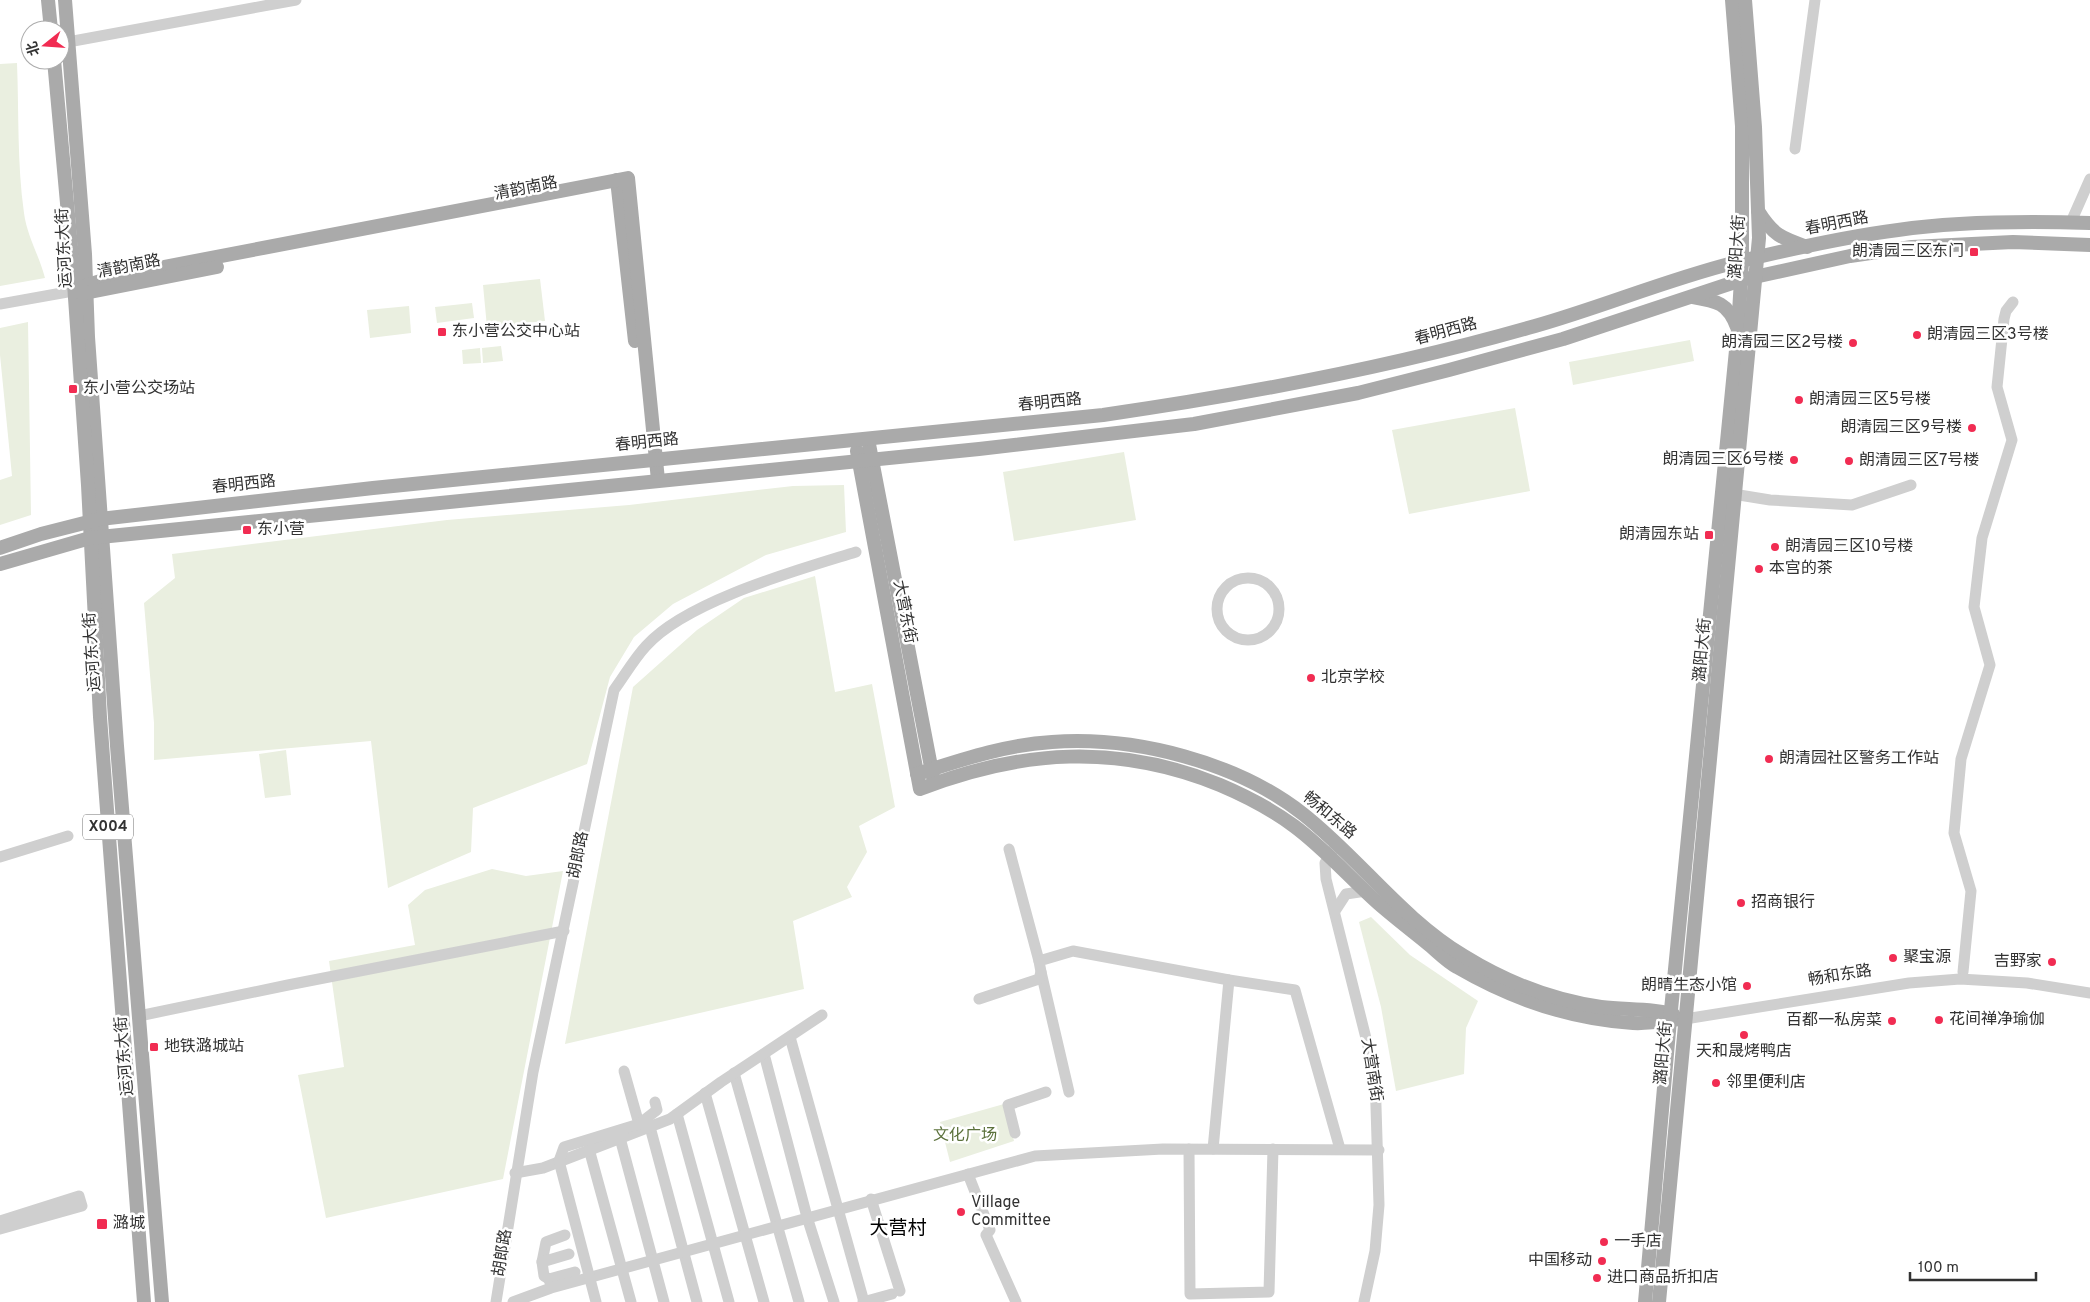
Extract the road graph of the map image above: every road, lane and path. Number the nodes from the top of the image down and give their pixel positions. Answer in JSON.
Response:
{"nodes":[{"id":1,"x":48,"y":0,"type":"edge"},
{"id":2,"x":65,"y":0,"type":"edge"},
{"id":3,"x":296,"y":0,"type":"edge"},
{"id":4,"x":1732,"y":0,"type":"edge"},
{"id":5,"x":1745,"y":0,"type":"edge"},
{"id":6,"x":1815,"y":0,"type":"edge"},
{"id":7,"x":50,"y":20,"type":"edge"},
{"id":8,"x":66,"y":20,"type":"edge"},
{"id":9,"x":70,"y":42,"type":"edge"},
{"id":10,"x":70,"y":67,"type":"edge"},
{"id":11,"x":55,"y":70,"type":"edge"},
{"id":12,"x":1795,"y":149,"type":"dead end"},
{"id":13,"x":2090,"y":179,"type":"edge"},
{"id":14,"x":1758,"y":211,"type":"junction"},
{"id":15,"x":2071,"y":222,"type":"junction"},
{"id":16,"x":2090,"y":223,"type":"edge"},
{"id":17,"x":2090,"y":245,"type":"edge"},
{"id":18,"x":1808,"y":248,"type":"junction"},
{"id":19,"x":1749,"y":260,"type":"junction"},
{"id":20,"x":1703,"y":272,"type":"junction"},
{"id":21,"x":1748,"y":279,"type":"junction"},
{"id":22,"x":81,"y":289,"type":"junction"},
{"id":23,"x":1690,"y":297,"type":"junction"},
{"id":24,"x":1675,"y":302,"type":"junction"},
{"id":25,"x":2013,"y":302,"type":"dead end"},
{"id":26,"x":0,"y":304,"type":"edge"},
{"id":27,"x":1738,"y":330,"type":"junction"},
{"id":28,"x":862,"y":440,"type":"junction"},
{"id":29,"x":865,"y":459,"type":"junction"},
{"id":30,"x":652,"y":460,"type":"junction"},
{"id":31,"x":654,"y":480,"type":"junction"},
{"id":32,"x":1911,"y":485,"type":"dead end"},
{"id":33,"x":1734,"y":494,"type":"junction"},
{"id":34,"x":95,"y":520,"type":"junction"},
{"id":35,"x":96,"y":537,"type":"junction"},
{"id":36,"x":0,"y":548,"type":"edge"},
{"id":37,"x":856,"y":552,"type":"dead end"},
{"id":38,"x":0,"y":564,"type":"edge"},
{"id":39,"x":1217,"y":607,"type":"joint"},
{"id":40,"x":917,"y":774,"type":"junction"},
{"id":41,"x":933,"y":777,"type":"junction"},
{"id":42,"x":920,"y":789,"type":"joint"},
{"id":43,"x":68,"y":836,"type":"dead end"},
{"id":44,"x":1010,"y":849,"type":"dead end"},
{"id":45,"x":1333,"y":851,"type":"junction"},
{"id":46,"x":0,"y":857,"type":"edge"},
{"id":47,"x":1366,"y":891,"type":"junction"},
{"id":48,"x":1335,"y":911,"type":"junction"},
{"id":49,"x":564,"y":931,"type":"junction"},
{"id":50,"x":1040,"y":967,"type":"junction"},
{"id":51,"x":1963,"y":972,"type":"dead end"},
{"id":52,"x":1230,"y":980,"type":"junction"},
{"id":53,"x":2090,"y":994,"type":"edge"},
{"id":54,"x":979,"y":999,"type":"dead end"},
{"id":55,"x":822,"y":1015,"type":"dead end"},
{"id":56,"x":139,"y":1016,"type":"junction"},
{"id":57,"x":1670,"y":1017,"type":"junction"},
{"id":58,"x":1685,"y":1019,"type":"junction"},
{"id":59,"x":790,"y":1037,"type":"junction"},
{"id":60,"x":764,"y":1054,"type":"junction"},
{"id":61,"x":624,"y":1071,"type":"dead end"},
{"id":62,"x":734,"y":1073,"type":"junction"},
{"id":63,"x":1046,"y":1092,"type":"dead end"},
{"id":64,"x":1069,"y":1092,"type":"dead end"},
{"id":65,"x":705,"y":1093,"type":"junction"},
{"id":66,"x":655,"y":1102,"type":"dead end"},
{"id":67,"x":677,"y":1114,"type":"junction"},
{"id":68,"x":644,"y":1125,"type":"junction"},
{"id":69,"x":1015,"y":1133,"type":"dead end"},
{"id":70,"x":620,"y":1138,"type":"junction"},
{"id":71,"x":1189,"y":1149,"type":"junction"},
{"id":72,"x":1213,"y":1149,"type":"junction"},
{"id":73,"x":1272,"y":1149,"type":"junction"},
{"id":74,"x":1340,"y":1149,"type":"junction"},
{"id":75,"x":589,"y":1150,"type":"junction"},
{"id":76,"x":1379,"y":1150,"type":"junction"},
{"id":77,"x":559,"y":1161,"type":"junction"},
{"id":78,"x":515,"y":1173,"type":"junction"},
{"id":79,"x":968,"y":1174,"type":"junction"},
{"id":80,"x":871,"y":1199,"type":"junction"},
{"id":81,"x":839,"y":1208,"type":"junction"},
{"id":82,"x":807,"y":1217,"type":"junction"},
{"id":83,"x":0,"y":1221,"type":"edge"},
{"id":84,"x":778,"y":1225,"type":"junction"},
{"id":85,"x":0,"y":1229,"type":"edge"},
{"id":86,"x":745,"y":1234,"type":"junction"},
{"id":87,"x":565,"y":1235,"type":"dead end"},
{"id":88,"x":713,"y":1243,"type":"junction"},
{"id":89,"x":683,"y":1251,"type":"junction"},
{"id":90,"x":570,"y":1254,"type":"dead end"},
{"id":91,"x":652,"y":1260,"type":"junction"},
{"id":92,"x":542,"y":1262,"type":"junction"},
{"id":93,"x":622,"y":1268,"type":"junction"},
{"id":94,"x":575,"y":1272,"type":"dead end"},
{"id":95,"x":589,"y":1277,"type":"junction"},
{"id":96,"x":550,"y":1284,"type":"junction"},
{"id":97,"x":144,"y":1302,"type":"edge"},
{"id":98,"x":162,"y":1302,"type":"edge"},
{"id":99,"x":496,"y":1302,"type":"edge"},
{"id":100,"x":514,"y":1302,"type":"edge"},
{"id":101,"x":596,"y":1302,"type":"edge"},
{"id":102,"x":631,"y":1302,"type":"edge"},
{"id":103,"x":664,"y":1302,"type":"edge"},
{"id":104,"x":697,"y":1302,"type":"edge"},
{"id":105,"x":729,"y":1302,"type":"edge"},
{"id":106,"x":764,"y":1302,"type":"edge"},
{"id":107,"x":799,"y":1302,"type":"edge"},
{"id":108,"x":834,"y":1302,"type":"edge"},
{"id":109,"x":864,"y":1302,"type":"edge"},
{"id":110,"x":1016,"y":1302,"type":"edge"},
{"id":111,"x":1364,"y":1302,"type":"edge"},
{"id":112,"x":1645,"y":1302,"type":"edge"},
{"id":113,"x":1659,"y":1302,"type":"edge"}],
"edges":[{"from":1,"to":7,"type":"main road"},
{"from":2,"to":8,"type":"main road","name":"运河东大街","number":"X004"},
{"from":3,"to":9,"type":"street"},
{"from":4,"to":19,"type":"main road","name":"潞阳大街"},
{"from":5,"to":14,"type":"main road","name":"潞阳大街"},
{"from":6,"to":12,"type":"street"},
{"from":10,"to":22,"type":"main road","name":"运河东大街","number":"X004"},
{"from":11,"to":22,"type":"main road","name":"运河东大街","number":"X004"},
{"from":13,"to":15,"type":"street"},
{"from":14,"to":18,"type":"main road"},
{"from":14,"to":19,"type":"main road","name":"潞阳大街"},
{"from":15,"to":16,"type":"main road","name":"春明西路"},
{"from":15,"to":18,"type":"main road","name":"春明西路"},
{"from":17,"to":21,"type":"main road","name":"春明西路"},
{"from":18,"to":19,"type":"main road","name":"春明西路"},
{"from":19,"to":20,"type":"main road","name":"春明西路"},
{"from":19,"to":21,"type":"main road","name":"潞阳大街"},
{"from":20,"to":24,"type":"main road"},
{"from":20,"to":28,"type":"main road","name":"春明西路"},
{"from":21,"to":23,"type":"main road","name":"春明西路"},
{"from":21,"to":27,"type":"main road","name":"潞阳大街"},
{"from":21,"to":33,"type":"main road","name":"潞阳大街"},
{"from":22,"to":26,"type":"street"},
{"from":22,"to":30,"type":"main road","name":"清韵南路"},
{"from":22,"to":34,"type":"main road","name":"运河东大街","number":"X004"},
{"from":23,"to":24,"type":"main road","name":"春明西路"},
{"from":23,"to":27,"type":"main road"},
{"from":24,"to":29,"type":"main road","name":"春明西路"},
{"from":25,"to":51,"type":"street"},
{"from":27,"to":57,"type":"main road","name":"潞阳大街"},
{"from":28,"to":29,"type":"main road","name":"大营东街"},
{"from":28,"to":30,"type":"main road","name":"春明西路"},
{"from":29,"to":31,"type":"main road","name":"春明西路"},
{"from":29,"to":40,"type":"main road","name":"大营东街"},
{"from":29,"to":41,"type":"main road","name":"大营东街"},
{"from":30,"to":31,"type":"main road","name":"清韵南路"},
{"from":30,"to":34,"type":"main road","name":"春明西路"},
{"from":31,"to":35,"type":"main road","name":"春明西路"},
{"from":32,"to":33,"type":"street"},
{"from":33,"to":58,"type":"main road","name":"潞阳大街"},
{"from":34,"to":35,"type":"main road","name":"运河东大街","number":"X004"},
{"from":34,"to":36,"type":"main road","name":"春明西路"},
{"from":35,"to":38,"type":"main road","name":"春明西路"},
{"from":35,"to":56,"type":"main road","name":"运河东大街","number":"X004"},
{"from":35,"to":97,"type":"main road","name":"运河东大街","number":"X004"},
{"from":37,"to":49,"type":"street","name":"胡郎路"},
{"from":39,"to":39,"type":"street"},
{"from":40,"to":41,"type":"main road","name":"畅和东路"},
{"from":40,"to":42,"type":"main road","name":"大营东街"},
{"from":41,"to":42,"type":"main road","name":"畅和东路"},
{"from":41,"to":45,"type":"main road","name":"畅和东路"},
{"from":43,"to":46,"type":"street"},
{"from":44,"to":50,"type":"street"},
{"from":45,"to":47,"type":"main road","name":"畅和东路"},
{"from":45,"to":48,"type":"street","name":"大营南街"},
{"from":45,"to":57,"type":"main road","name":"畅和东路"},
{"from":47,"to":48,"type":"street"},
{"from":47,"to":57,"type":"main road","name":"畅和东路"},
{"from":48,"to":76,"type":"street","name":"大营南街"},
{"from":49,"to":56,"type":"street"},
{"from":49,"to":78,"type":"street","name":"胡郎路"},
{"from":50,"to":52,"type":"street"},
{"from":50,"to":54,"type":"street"},
{"from":50,"to":64,"type":"street"},
{"from":52,"to":72,"type":"street"},
{"from":52,"to":74,"type":"street"},
{"from":53,"to":58,"type":"street","name":"畅和东路"},
{"from":55,"to":59,"type":"street"},
{"from":56,"to":98,"type":"main road","name":"运河东大街","number":"X004"},
{"from":57,"to":58,"type":"main road","name":"畅和东路"},
{"from":57,"to":112,"type":"main road","name":"潞阳大街"},
{"from":58,"to":113,"type":"main road","name":"潞阳大街"},
{"from":59,"to":60,"type":"street"},
{"from":59,"to":81,"type":"street"},
{"from":60,"to":62,"type":"street"},
{"from":60,"to":82,"type":"street"},
{"from":61,"to":68,"type":"street"},
{"from":62,"to":65,"type":"street"},
{"from":62,"to":84,"type":"street"},
{"from":63,"to":69,"type":"street"},
{"from":65,"to":67,"type":"street"},
{"from":65,"to":86,"type":"street"},
{"from":66,"to":68,"type":"street"},
{"from":67,"to":68,"type":"street"},
{"from":67,"to":88,"type":"street"},
{"from":68,"to":70,"type":"street"},
{"from":68,"to":77,"type":"street"},
{"from":68,"to":89,"type":"street"},
{"from":70,"to":75,"type":"street"},
{"from":70,"to":91,"type":"street"},
{"from":71,"to":72,"type":"street"},
{"from":71,"to":73,"type":"street"},
{"from":71,"to":79,"type":"street"},
{"from":72,"to":73,"type":"street"},
{"from":73,"to":74,"type":"street"},
{"from":74,"to":76,"type":"street"},
{"from":75,"to":77,"type":"street"},
{"from":75,"to":93,"type":"street"},
{"from":76,"to":111,"type":"street","name":"大营南街"},
{"from":77,"to":78,"type":"street"},
{"from":77,"to":95,"type":"street"},
{"from":78,"to":99,"type":"street","name":"胡郎路"},
{"from":79,"to":80,"type":"street"},
{"from":79,"to":110,"type":"street"},
{"from":80,"to":81,"type":"street"},
{"from":80,"to":109,"type":"street"},
{"from":81,"to":82,"type":"street"},
{"from":81,"to":109,"type":"street"},
{"from":82,"to":84,"type":"street"},
{"from":82,"to":108,"type":"street"},
{"from":83,"to":85,"type":"street"},
{"from":84,"to":86,"type":"street"},
{"from":84,"to":107,"type":"street"},
{"from":86,"to":88,"type":"street"},
{"from":86,"to":106,"type":"street"},
{"from":87,"to":92,"type":"street"},
{"from":88,"to":89,"type":"street"},
{"from":88,"to":105,"type":"street"},
{"from":89,"to":91,"type":"street"},
{"from":89,"to":104,"type":"street"},
{"from":90,"to":92,"type":"street"},
{"from":91,"to":93,"type":"street"},
{"from":91,"to":103,"type":"street"},
{"from":92,"to":96,"type":"street"},
{"from":93,"to":95,"type":"street"},
{"from":93,"to":102,"type":"street"},
{"from":94,"to":96,"type":"street"},
{"from":95,"to":96,"type":"street"},
{"from":95,"to":101,"type":"street"},
{"from":96,"to":100,"type":"street"}]}
